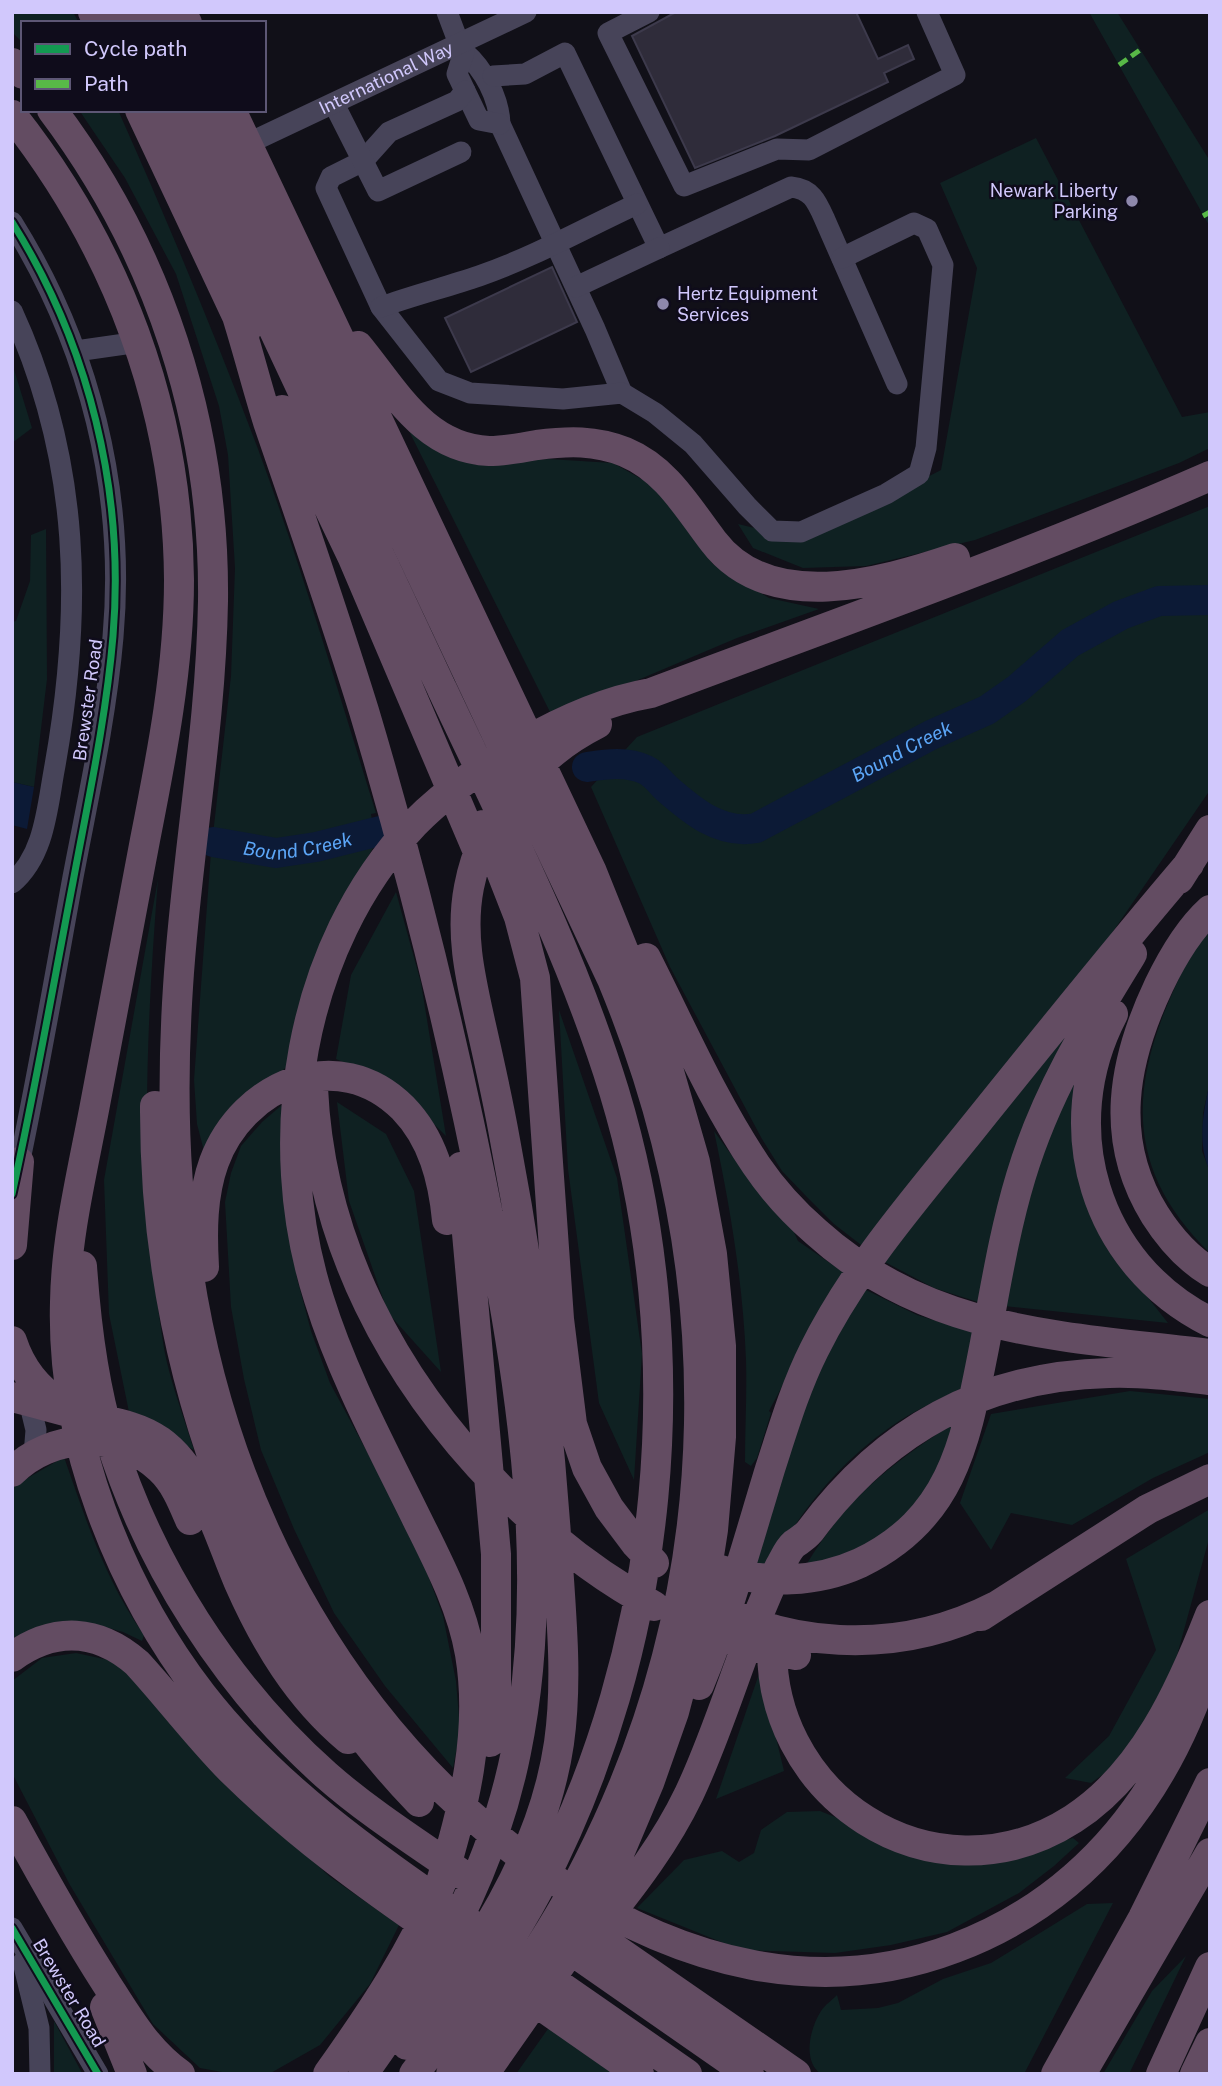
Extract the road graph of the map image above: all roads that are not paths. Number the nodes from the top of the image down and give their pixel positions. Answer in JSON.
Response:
{"nodes":[{"id":1,"x":526,"y":12,"type":"edge"},
{"id":2,"x":649,"y":12,"type":"edge"},
{"id":3,"x":927,"y":12,"type":"edge"},
{"id":4,"x":445,"y":13,"type":"edge"},
{"id":5,"x":462,"y":48,"type":"junction"},
{"id":6,"x":493,"y":76,"type":"junction"},
{"id":7,"x":466,"y":91,"type":"junction"},
{"id":8,"x":334,"y":104,"type":"junction"},
{"id":9,"x":53,"y":112,"type":"edge"},
{"id":10,"x":141,"y":112,"type":"edge"},
{"id":11,"x":172,"y":112,"type":"edge"},
{"id":12,"x":204,"y":112,"type":"edge"},
{"id":13,"x":232,"y":112,"type":"edge"},
{"id":14,"x":12,"y":115,"type":"edge"},
{"id":15,"x":500,"y":124,"type":"junction"},
{"id":16,"x":247,"y":144,"type":"junction"},
{"id":17,"x":461,"y":152,"type":"dead end"},
{"id":18,"x":363,"y":161,"type":"junction"},
{"id":19,"x":637,"y":204,"type":"junction"},
{"id":20,"x":12,"y":222,"type":"edge"},
{"id":21,"x":556,"y":244,"type":"junction"},
{"id":22,"x":659,"y":247,"type":"junction"},
{"id":23,"x":842,"y":258,"type":"junction"},
{"id":24,"x":576,"y":287,"type":"junction"},
{"id":25,"x":382,"y":307,"type":"junction"},
{"id":26,"x":12,"y":311,"type":"edge"},
{"id":27,"x":237,"y":316,"type":"junction"},
{"id":28,"x":334,"y":326,"type":"junction"},
{"id":29,"x":139,"y":342,"type":"junction"},
{"id":30,"x":76,"y":352,"type":"junction"},
{"id":31,"x":897,"y":384,"type":"dead end"},
{"id":32,"x":622,"y":393,"type":"junction"},
{"id":33,"x":1210,"y":476,"type":"edge"},
{"id":34,"x":356,"y":505,"type":"junction"},
{"id":35,"x":1046,"y":544,"type":"junction"},
{"id":36,"x":651,"y":693,"type":"junction"},
{"id":37,"x":204,"y":724,"type":"junction"},
{"id":38,"x":1210,"y":830,"type":"edge"},
{"id":39,"x":1189,"y":864,"type":"junction"},
{"id":40,"x":592,"y":872,"type":"junction"},
{"id":41,"x":12,"y":883,"type":"edge"},
{"id":42,"x":1210,"y":910,"type":"edge"},
{"id":43,"x":1136,"y":949,"type":"junction"},
{"id":44,"x":448,"y":1031,"type":"junction"},
{"id":45,"x":20,"y":1125,"type":"edge"},
{"id":46,"x":544,"y":1135,"type":"junction"},
{"id":47,"x":306,"y":1136,"type":"junction"},
{"id":48,"x":88,"y":1137,"type":"junction"},
{"id":49,"x":19,"y":1162,"type":"junction"},
{"id":50,"x":12,"y":1194,"type":"edge"},
{"id":51,"x":12,"y":1245,"type":"edge"},
{"id":52,"x":1210,"y":1272,"type":"edge"},
{"id":53,"x":559,"y":1319,"type":"junction"},
{"id":54,"x":1210,"y":1322,"type":"edge"},
{"id":55,"x":12,"y":1341,"type":"edge"},
{"id":56,"x":1210,"y":1354,"type":"edge"},
{"id":57,"x":210,"y":1376,"type":"junction"},
{"id":58,"x":1210,"y":1380,"type":"edge"},
{"id":59,"x":21,"y":1399,"type":"edge"},
{"id":60,"x":83,"y":1416,"type":"junction"},
{"id":61,"x":23,"y":1464,"type":"edge"},
{"id":62,"x":1210,"y":1479,"type":"edge"},
{"id":63,"x":805,"y":1538,"type":"junction"},
{"id":64,"x":996,"y":1606,"type":"junction"},
{"id":65,"x":1210,"y":1615,"type":"edge"},
{"id":66,"x":1210,"y":1656,"type":"edge"},
{"id":67,"x":12,"y":1657,"type":"edge"},
{"id":68,"x":497,"y":1663,"type":"junction"},
{"id":69,"x":1210,"y":1783,"type":"edge"},
{"id":70,"x":424,"y":1789,"type":"junction"},
{"id":71,"x":12,"y":1821,"type":"edge"},
{"id":72,"x":407,"y":1836,"type":"junction"},
{"id":73,"x":1210,"y":1853,"type":"edge"},
{"id":74,"x":441,"y":1882,"type":"junction"},
{"id":75,"x":388,"y":1883,"type":"junction"},
{"id":76,"x":602,"y":1894,"type":"junction"},
{"id":77,"x":12,"y":1929,"type":"edge"},
{"id":78,"x":72,"y":1930,"type":"junction"},
{"id":79,"x":1210,"y":1967,"type":"edge"},
{"id":80,"x":623,"y":1971,"type":"junction"},
{"id":81,"x":380,"y":1999,"type":"junction"},
{"id":82,"x":523,"y":2021,"type":"junction"},
{"id":83,"x":587,"y":2021,"type":"junction"},
{"id":84,"x":1210,"y":2043,"type":"edge"},
{"id":85,"x":40,"y":2074,"type":"edge"},
{"id":86,"x":98,"y":2074,"type":"edge"},
{"id":87,"x":132,"y":2074,"type":"edge"},
{"id":88,"x":180,"y":2074,"type":"edge"},
{"id":89,"x":303,"y":2074,"type":"edge"},
{"id":90,"x":328,"y":2074,"type":"edge"},
{"id":91,"x":363,"y":2074,"type":"edge"},
{"id":92,"x":386,"y":2074,"type":"edge"},
{"id":93,"x":415,"y":2074,"type":"edge"},
{"id":94,"x":451,"y":2074,"type":"edge"},
{"id":95,"x":484,"y":2074,"type":"edge"},
{"id":96,"x":639,"y":2074,"type":"edge"},
{"id":97,"x":687,"y":2074,"type":"edge"},
{"id":98,"x":749,"y":2074,"type":"edge"},
{"id":99,"x":796,"y":2074,"type":"edge"},
{"id":100,"x":1056,"y":2074,"type":"edge"},
{"id":101,"x":1081,"y":2074,"type":"edge"},
{"id":102,"x":1161,"y":2074,"type":"edge"},
{"id":103,"x":1195,"y":2074,"type":"edge"}],
"edges":[{"from":1,"to":5,"type":"street","name":"International Way"},
{"from":2,"to":3,"type":"street"},
{"from":4,"to":5,"type":"street"},
{"from":5,"to":6,"type":"street"},
{"from":5,"to":7,"type":"street"},
{"from":5,"to":8,"type":"street","name":"International Way"},
{"from":5,"to":15,"type":"street"},
{"from":6,"to":15,"type":"street"},
{"from":6,"to":19,"type":"street"},
{"from":7,"to":15,"type":"street"},
{"from":7,"to":18,"type":"street"},
{"from":8,"to":16,"type":"street","name":"International Way"},
{"from":8,"to":18,"type":"street"},
{"from":9,"to":37,"type":"highway"},
{"from":10,"to":27,"type":"highway"},
{"from":11,"to":34,"type":"highway"},
{"from":12,"to":94,"type":"highway"},
{"from":13,"to":16,"type":"highway"},
{"from":14,"to":29,"type":"highway"},
{"from":15,"to":21,"type":"street"},
{"from":16,"to":28,"type":"highway"},
{"from":17,"to":18,"type":"street"},
{"from":18,"to":25,"type":"street"},
{"from":19,"to":21,"type":"street"},
{"from":19,"to":22,"type":"street"},
{"from":20,"to":30,"type":"street","name":"Brewster Road"},
{"from":21,"to":24,"type":"street"},
{"from":21,"to":25,"type":"street"},
{"from":22,"to":23,"type":"street"},
{"from":22,"to":24,"type":"street"},
{"from":23,"to":31,"type":"street"},
{"from":23,"to":32,"type":"street"},
{"from":24,"to":32,"type":"street"},
{"from":25,"to":32,"type":"street"},
{"from":26,"to":41,"type":"street"},
{"from":27,"to":44,"type":"highway"},
{"from":27,"to":46,"type":"highway"},
{"from":28,"to":35,"type":"highway"},
{"from":28,"to":40,"type":"highway"},
{"from":29,"to":30,"type":"street"},
{"from":29,"to":48,"type":"highway"},
{"from":30,"to":45,"type":"street","name":"Brewster Road"},
{"from":33,"to":35,"type":"highway"},
{"from":34,"to":46,"type":"highway"},
{"from":34,"to":93,"type":"highway"},
{"from":35,"to":36,"type":"highway"},
{"from":36,"to":47,"type":"highway"},
{"from":36,"to":92,"type":"highway"},
{"from":37,"to":57,"type":"highway"},
{"from":37,"to":70,"type":"highway"},
{"from":38,"to":39,"type":"highway"},
{"from":39,"to":43,"type":"highway"},
{"from":39,"to":76,"type":"highway"},
{"from":40,"to":56,"type":"highway"},
{"from":40,"to":76,"type":"highway"},
{"from":42,"to":52,"type":"highway"},
{"from":43,"to":53,"type":"highway"},
{"from":43,"to":54,"type":"highway"},
{"from":44,"to":68,"type":"highway"},
{"from":44,"to":91,"type":"highway"},
{"from":45,"to":49,"type":"street","name":"Brewster Road"},
{"from":46,"to":53,"type":"highway"},
{"from":47,"to":64,"type":"highway"},
{"from":47,"to":74,"type":"highway"},
{"from":48,"to":72,"type":"highway"},
{"from":48,"to":75,"type":"highway"},
{"from":49,"to":50,"type":"street","name":"Brewster Road"},
{"from":49,"to":51,"type":"highway"},
{"from":53,"to":64,"type":"highway"},
{"from":55,"to":60,"type":"highway"},
{"from":57,"to":68,"type":"highway"},
{"from":57,"to":70,"type":"highway"},
{"from":58,"to":63,"type":"highway"},
{"from":59,"to":60,"type":"highway"},
{"from":59,"to":61,"type":"street"},
{"from":60,"to":70,"type":"highway"},
{"from":61,"to":72,"type":"highway"},
{"from":62,"to":64,"type":"highway"},
{"from":63,"to":65,"type":"highway"},
{"from":63,"to":82,"type":"highway"},
{"from":66,"to":70,"type":"highway"},
{"from":67,"to":75,"type":"highway"},
{"from":68,"to":74,"type":"highway"},
{"from":69,"to":100,"type":"highway"},
{"from":70,"to":80,"type":"highway"},
{"from":71,"to":78,"type":"highway"},
{"from":72,"to":80,"type":"highway"},
{"from":73,"to":101,"type":"highway"},
{"from":74,"to":81,"type":"highway"},
{"from":75,"to":83,"type":"highway"},
{"from":76,"to":82,"type":"highway"},
{"from":77,"to":85,"type":"street","name":"Brewster Road"},
{"from":77,"to":86,"type":"street","name":"Brewster Road"},
{"from":78,"to":87,"type":"highway"},
{"from":78,"to":88,"type":"highway"},
{"from":79,"to":102,"type":"highway"},
{"from":80,"to":98,"type":"highway"},
{"from":80,"to":99,"type":"highway"},
{"from":81,"to":89,"type":"highway"},
{"from":81,"to":90,"type":"highway"},
{"from":82,"to":95,"type":"highway"},
{"from":83,"to":96,"type":"highway"},
{"from":83,"to":97,"type":"highway"},
{"from":84,"to":103,"type":"highway"}]}
